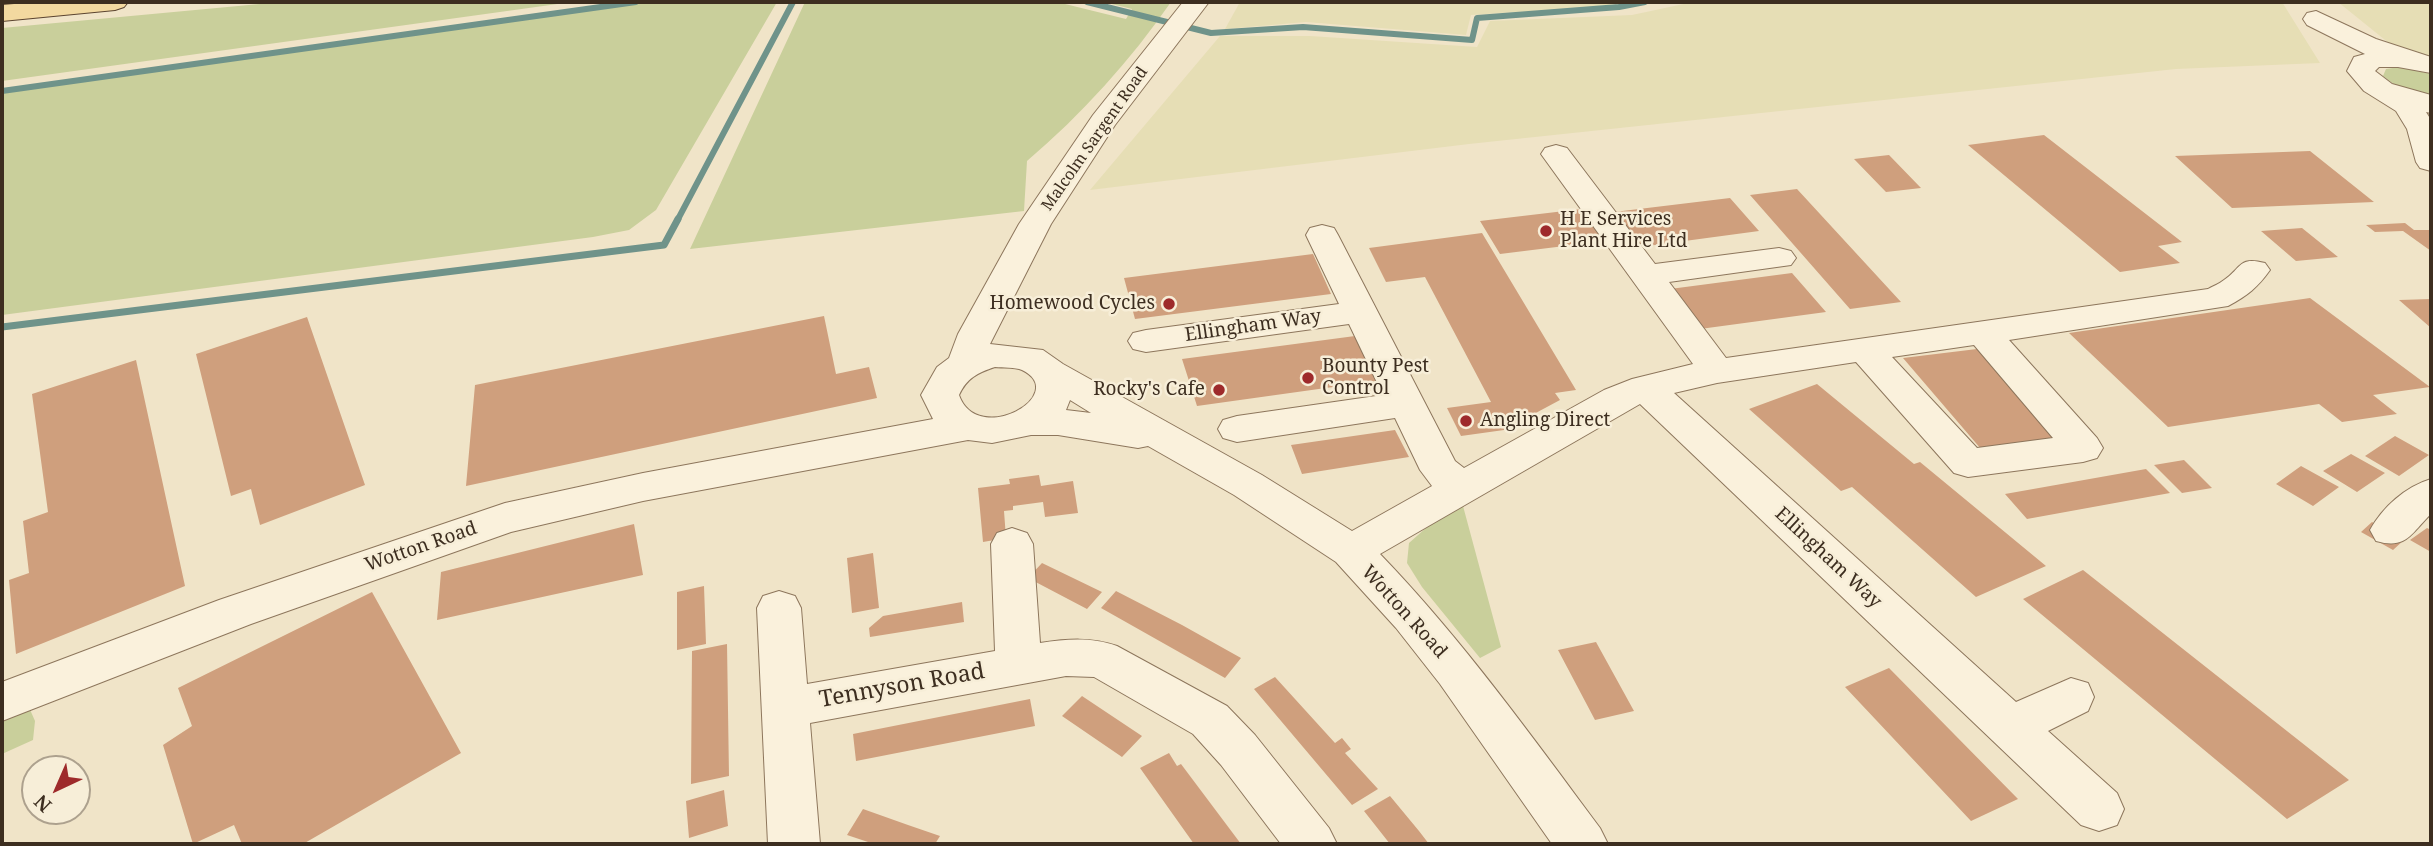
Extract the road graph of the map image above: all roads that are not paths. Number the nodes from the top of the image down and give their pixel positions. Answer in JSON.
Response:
{"nodes":[{"id":1,"x":115,"y":2,"type":"edge"},
{"id":2,"x":2307,"y":10,"type":"edge"},
{"id":3,"x":2,"y":13,"type":"edge"},
{"id":4,"x":1183,"y":18,"type":"edge"},
{"id":5,"x":2423,"y":63,"type":"edge"},
{"id":6,"x":2361,"y":71,"type":"junction"},
{"id":7,"x":2386,"y":92,"type":"junction"},
{"id":8,"x":2431,"y":104,"type":"edge"},
{"id":9,"x":2429,"y":140,"type":"edge"},
{"id":10,"x":1556,"y":154,"type":"dead end"},
{"id":11,"x":1322,"y":235,"type":"dead end"},
{"id":12,"x":1779,"y":258,"type":"dead end"},
{"id":13,"x":2253,"y":270,"type":"dead end"},
{"id":14,"x":1646,"y":275,"type":"junction"},
{"id":15,"x":1005,"y":283,"type":"junction"},
{"id":16,"x":1360,"y":312,"type":"junction"},
{"id":17,"x":1983,"y":333,"type":"junction"},
{"id":18,"x":1146,"y":341,"type":"dead end"},
{"id":19,"x":1865,"y":350,"type":"junction"},
{"id":20,"x":965,"y":364,"type":"junction"},
{"id":21,"x":1040,"y":366,"type":"junction"},
{"id":22,"x":1717,"y":371,"type":"junction"},
{"id":23,"x":1645,"y":388,"type":"junction"},
{"id":24,"x":940,"y":395,"type":"junction"},
{"id":25,"x":1406,"y":404,"type":"junction"},
{"id":26,"x":1029,"y":422,"type":"junction"},
{"id":27,"x":968,"y":427,"type":"junction"},
{"id":28,"x":1237,"y":429,"type":"dead end"},
{"id":29,"x":1169,"y":441,"type":"junction"},
{"id":30,"x":855,"y":446,"type":"junction"},
{"id":31,"x":1461,"y":488,"type":"junction"},
{"id":32,"x":1012,"y":544,"type":"dead end"},
{"id":33,"x":1351,"y":551,"type":"junction"},
{"id":34,"x":779,"y":608,"type":"dead end"},
{"id":35,"x":1019,"y":665,"type":"junction"},
{"id":36,"x":2071,"y":696,"type":"dead end"},
{"id":37,"x":2,"y":702,"type":"edge"},
{"id":38,"x":786,"y":708,"type":"junction"},
{"id":39,"x":2011,"y":727,"type":"junction"},
{"id":40,"x":2099,"y":809,"type":"dead end"},
{"id":41,"x":794,"y":844,"type":"edge"},
{"id":42,"x":1311,"y":844,"type":"edge"},
{"id":43,"x":1582,"y":844,"type":"edge"}],
"edges":[{"from":1,"to":3,"type":"main road"},
{"from":2,"to":5,"type":"street"},
{"from":2,"to":6,"type":"street"},
{"from":4,"to":15,"type":"street","name":"Malcolm Sargent Road"},
{"from":5,"to":6,"type":"street"},
{"from":6,"to":7,"type":"street"},
{"from":7,"to":8,"type":"street"},
{"from":7,"to":9,"type":"street"},
{"from":10,"to":14,"type":"street"},
{"from":11,"to":16,"type":"street"},
{"from":12,"to":14,"type":"street"},
{"from":13,"to":17,"type":"street"},
{"from":14,"to":22,"type":"street"},
{"from":15,"to":20,"type":"street","name":"Malcolm Sargent Road"},
{"from":15,"to":21,"type":"street"},
{"from":16,"to":18,"type":"street","name":"Ellingham Way"},
{"from":16,"to":25,"type":"street"},
{"from":17,"to":19,"type":"street"},
{"from":17,"to":19,"type":"street"},
{"from":19,"to":22,"type":"street"},
{"from":20,"to":21,"type":"street","name":"Wotton Road"},
{"from":20,"to":24,"type":"street","name":"Wotton Road"},
{"from":21,"to":26,"type":"street"},
{"from":21,"to":29,"type":"street","name":"Wotton Road"},
{"from":22,"to":23,"type":"street"},
{"from":23,"to":31,"type":"street"},
{"from":23,"to":39,"type":"street","name":"Ellingham Way"},
{"from":24,"to":27,"type":"street"},
{"from":24,"to":30,"type":"street","name":"Wotton Road"},
{"from":25,"to":28,"type":"street"},
{"from":25,"to":31,"type":"street"},
{"from":26,"to":27,"type":"street","name":"Wotton Road"},
{"from":26,"to":29,"type":"street","name":"Wotton Road"},
{"from":27,"to":30,"type":"street","name":"Wotton Road"},
{"from":29,"to":33,"type":"street","name":"Wotton Road"},
{"from":30,"to":37,"type":"street","name":"Wotton Road"},
{"from":31,"to":33,"type":"street"},
{"from":32,"to":35,"type":"street"},
{"from":33,"to":43,"type":"street","name":"Wotton Road"},
{"from":34,"to":38,"type":"street"},
{"from":35,"to":38,"type":"street","name":"Tennyson Road"},
{"from":35,"to":42,"type":"street","name":"Tennyson Road"},
{"from":36,"to":39,"type":"street"},
{"from":38,"to":41,"type":"street"},
{"from":39,"to":40,"type":"street","name":"Ellingham Way"}]}
